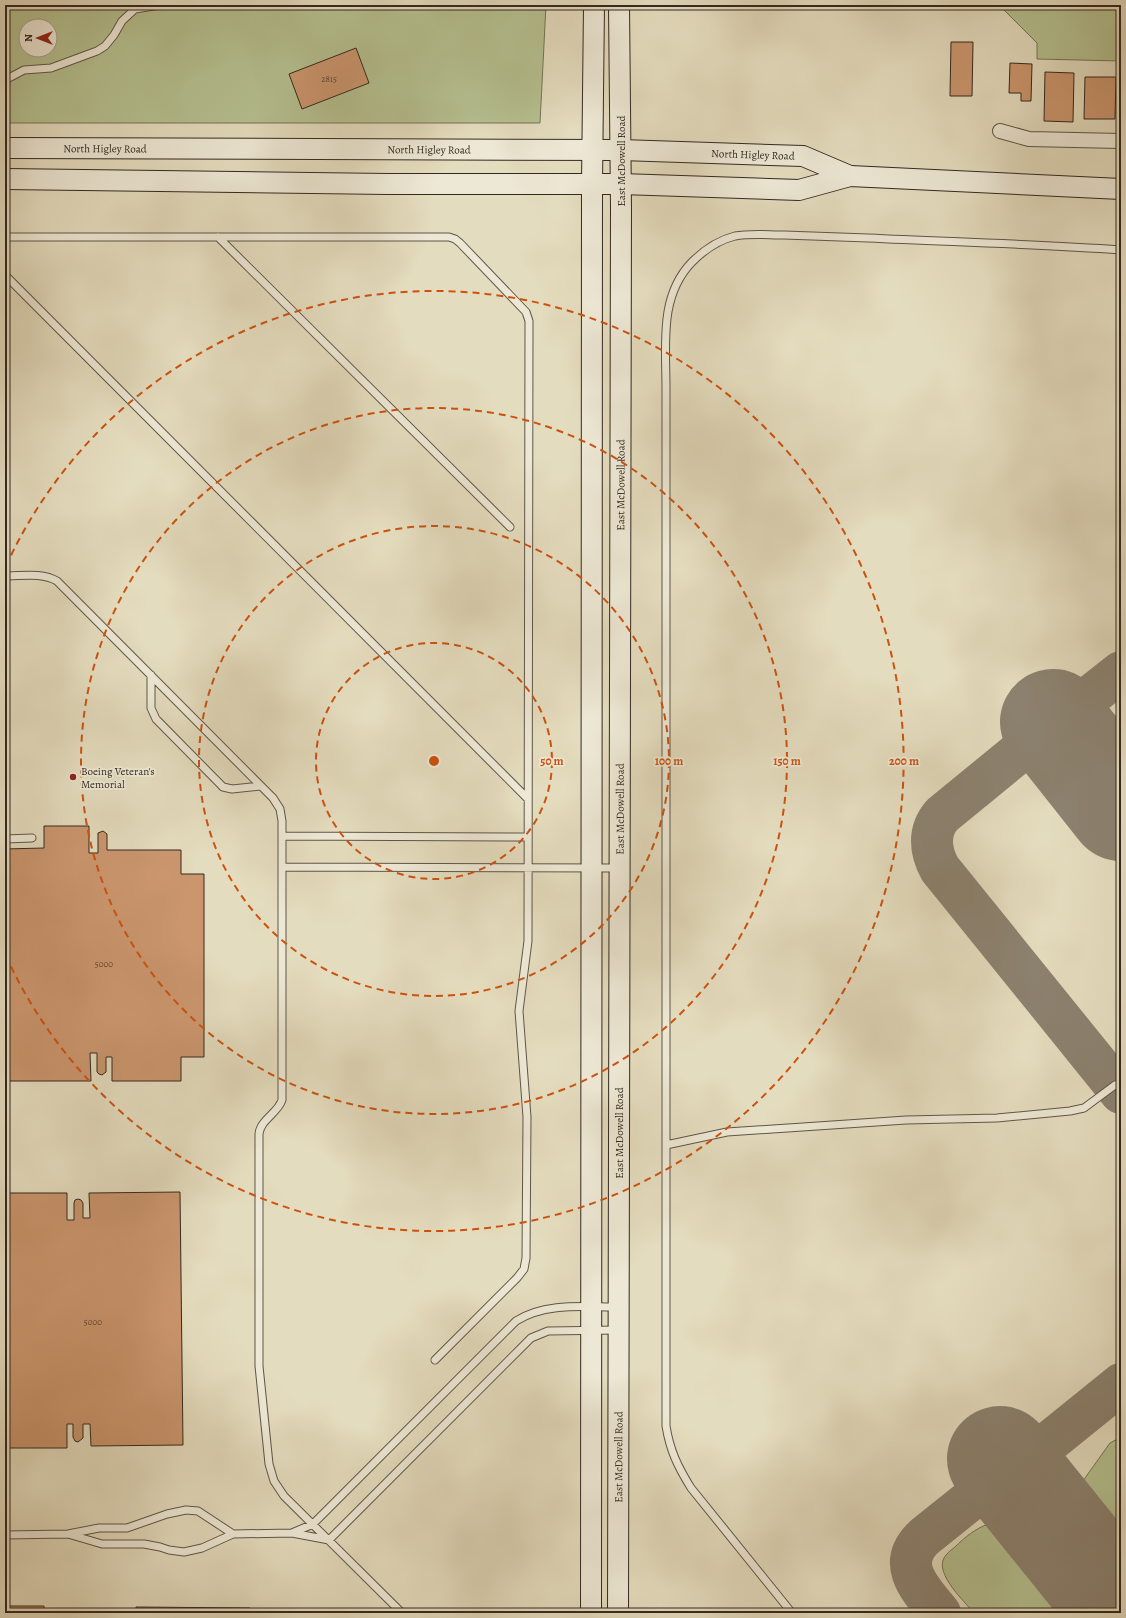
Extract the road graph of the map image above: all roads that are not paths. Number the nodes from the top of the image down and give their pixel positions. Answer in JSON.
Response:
{"nodes":[{"id":1,"x":160,"y":5,"type":"edge"},
{"id":2,"x":192,"y":5,"type":"edge"},
{"id":3,"x":203,"y":5,"type":"edge"},
{"id":4,"x":594,"y":5,"type":"edge"},
{"id":5,"x":619,"y":5,"type":"edge"},
{"id":6,"x":5,"y":80,"type":"edge"},
{"id":7,"x":1000,"y":131,"type":"dead end"},
{"id":8,"x":1121,"y":140,"type":"edge"},
{"id":9,"x":5,"y":148,"type":"edge"},
{"id":10,"x":592,"y":150,"type":"junction"},
{"id":11,"x":621,"y":150,"type":"junction"},
{"id":12,"x":850,"y":176,"type":"junction"},
{"id":13,"x":5,"y":179,"type":"edge"},
{"id":14,"x":592,"y":184,"type":"junction"},
{"id":15,"x":621,"y":184,"type":"junction"},
{"id":16,"x":1121,"y":189,"type":"edge"},
{"id":17,"x":5,"y":237,"type":"edge"},
{"id":18,"x":218,"y":237,"type":"junction"},
{"id":19,"x":1121,"y":250,"type":"edge"},
{"id":20,"x":5,"y":275,"type":"edge"},
{"id":21,"x":510,"y":527,"type":"dead end"},
{"id":22,"x":5,"y":576,"type":"edge"},
{"id":23,"x":151,"y":676,"type":"junction"},
{"id":24,"x":260,"y":786,"type":"junction"},
{"id":25,"x":528,"y":799,"type":"junction"},
{"id":26,"x":282,"y":836,"type":"junction"},
{"id":27,"x":32,"y":838,"type":"dead end"},
{"id":28,"x":528,"y":838,"type":"junction"},
{"id":29,"x":5,"y":839,"type":"edge"},
{"id":30,"x":282,"y":867,"type":"junction"},
{"id":31,"x":528,"y":867,"type":"junction"},
{"id":32,"x":592,"y":868,"type":"junction"},
{"id":33,"x":619,"y":868,"type":"junction"},
{"id":34,"x":1115,"y":1085,"type":"dead end"},
{"id":35,"x":666,"y":1145,"type":"junction"},
{"id":36,"x":591,"y":1307,"type":"junction"},
{"id":37,"x":619,"y":1307,"type":"junction"},
{"id":38,"x":591,"y":1330,"type":"junction"},
{"id":39,"x":618,"y":1330,"type":"junction"},
{"id":40,"x":435,"y":1360,"type":"dead end"},
{"id":41,"x":313,"y":1524,"type":"junction"},
{"id":42,"x":292,"y":1532,"type":"junction"},
{"id":43,"x":68,"y":1534,"type":"junction"},
{"id":44,"x":232,"y":1534,"type":"junction"},
{"id":45,"x":5,"y":1535,"type":"edge"},
{"id":46,"x":329,"y":1540,"type":"junction"},
{"id":47,"x":402,"y":1613,"type":"edge"},
{"id":48,"x":591,"y":1613,"type":"edge"},
{"id":49,"x":618,"y":1613,"type":"edge"},
{"id":50,"x":792,"y":1613,"type":"edge"}],
"edges":[{"from":1,"to":6,"type":"lane"},
{"from":2,"to":3,"type":"lane"},
{"from":4,"to":10,"type":"main road"},
{"from":5,"to":11,"type":"main road","name":"East McDowell Road"},
{"from":7,"to":8,"type":"street"},
{"from":9,"to":10,"type":"main road","name":"North Higley Road"},
{"from":10,"to":11,"type":"main road","name":"North Higley Road"},
{"from":10,"to":14,"type":"main road"},
{"from":11,"to":12,"type":"main road","name":"North Higley Road"},
{"from":11,"to":15,"type":"main road","name":"East McDowell Road"},
{"from":12,"to":15,"type":"main road","name":"North Higley Road"},
{"from":12,"to":16,"type":"main road","name":"North Higley Road"},
{"from":13,"to":14,"type":"main road","name":"North Higley Road"},
{"from":14,"to":15,"type":"main road","name":"North Higley Road"},
{"from":14,"to":32,"type":"main road"},
{"from":15,"to":33,"type":"main road","name":"East McDowell Road"},
{"from":17,"to":18,"type":"lane"},
{"from":18,"to":21,"type":"lane"},
{"from":18,"to":25,"type":"lane"},
{"from":19,"to":35,"type":"lane"},
{"from":20,"to":25,"type":"lane"},
{"from":22,"to":23,"type":"lane"},
{"from":23,"to":24,"type":"lane"},
{"from":23,"to":24,"type":"lane"},
{"from":24,"to":26,"type":"lane"},
{"from":25,"to":28,"type":"lane"},
{"from":26,"to":28,"type":"lane"},
{"from":26,"to":30,"type":"lane"},
{"from":27,"to":29,"type":"lane"},
{"from":28,"to":31,"type":"lane"},
{"from":30,"to":31,"type":"lane"},
{"from":30,"to":41,"type":"lane"},
{"from":31,"to":32,"type":"lane"},
{"from":31,"to":40,"type":"lane"},
{"from":32,"to":33,"type":"lane"},
{"from":32,"to":36,"type":"main road"},
{"from":33,"to":37,"type":"main road","name":"East McDowell Road"},
{"from":34,"to":35,"type":"lane"},
{"from":35,"to":50,"type":"lane"},
{"from":36,"to":37,"type":"lane"},
{"from":36,"to":38,"type":"main road"},
{"from":36,"to":41,"type":"lane"},
{"from":37,"to":39,"type":"main road","name":"East McDowell Road"},
{"from":38,"to":39,"type":"lane"},
{"from":38,"to":46,"type":"lane"},
{"from":38,"to":48,"type":"main road"},
{"from":39,"to":49,"type":"main road","name":"East McDowell Road"},
{"from":41,"to":42,"type":"lane"},
{"from":41,"to":46,"type":"lane"},
{"from":42,"to":44,"type":"lane"},
{"from":42,"to":46,"type":"lane"},
{"from":43,"to":44,"type":"lane"},
{"from":43,"to":44,"type":"lane"},
{"from":43,"to":45,"type":"lane"},
{"from":46,"to":47,"type":"lane"}]}
